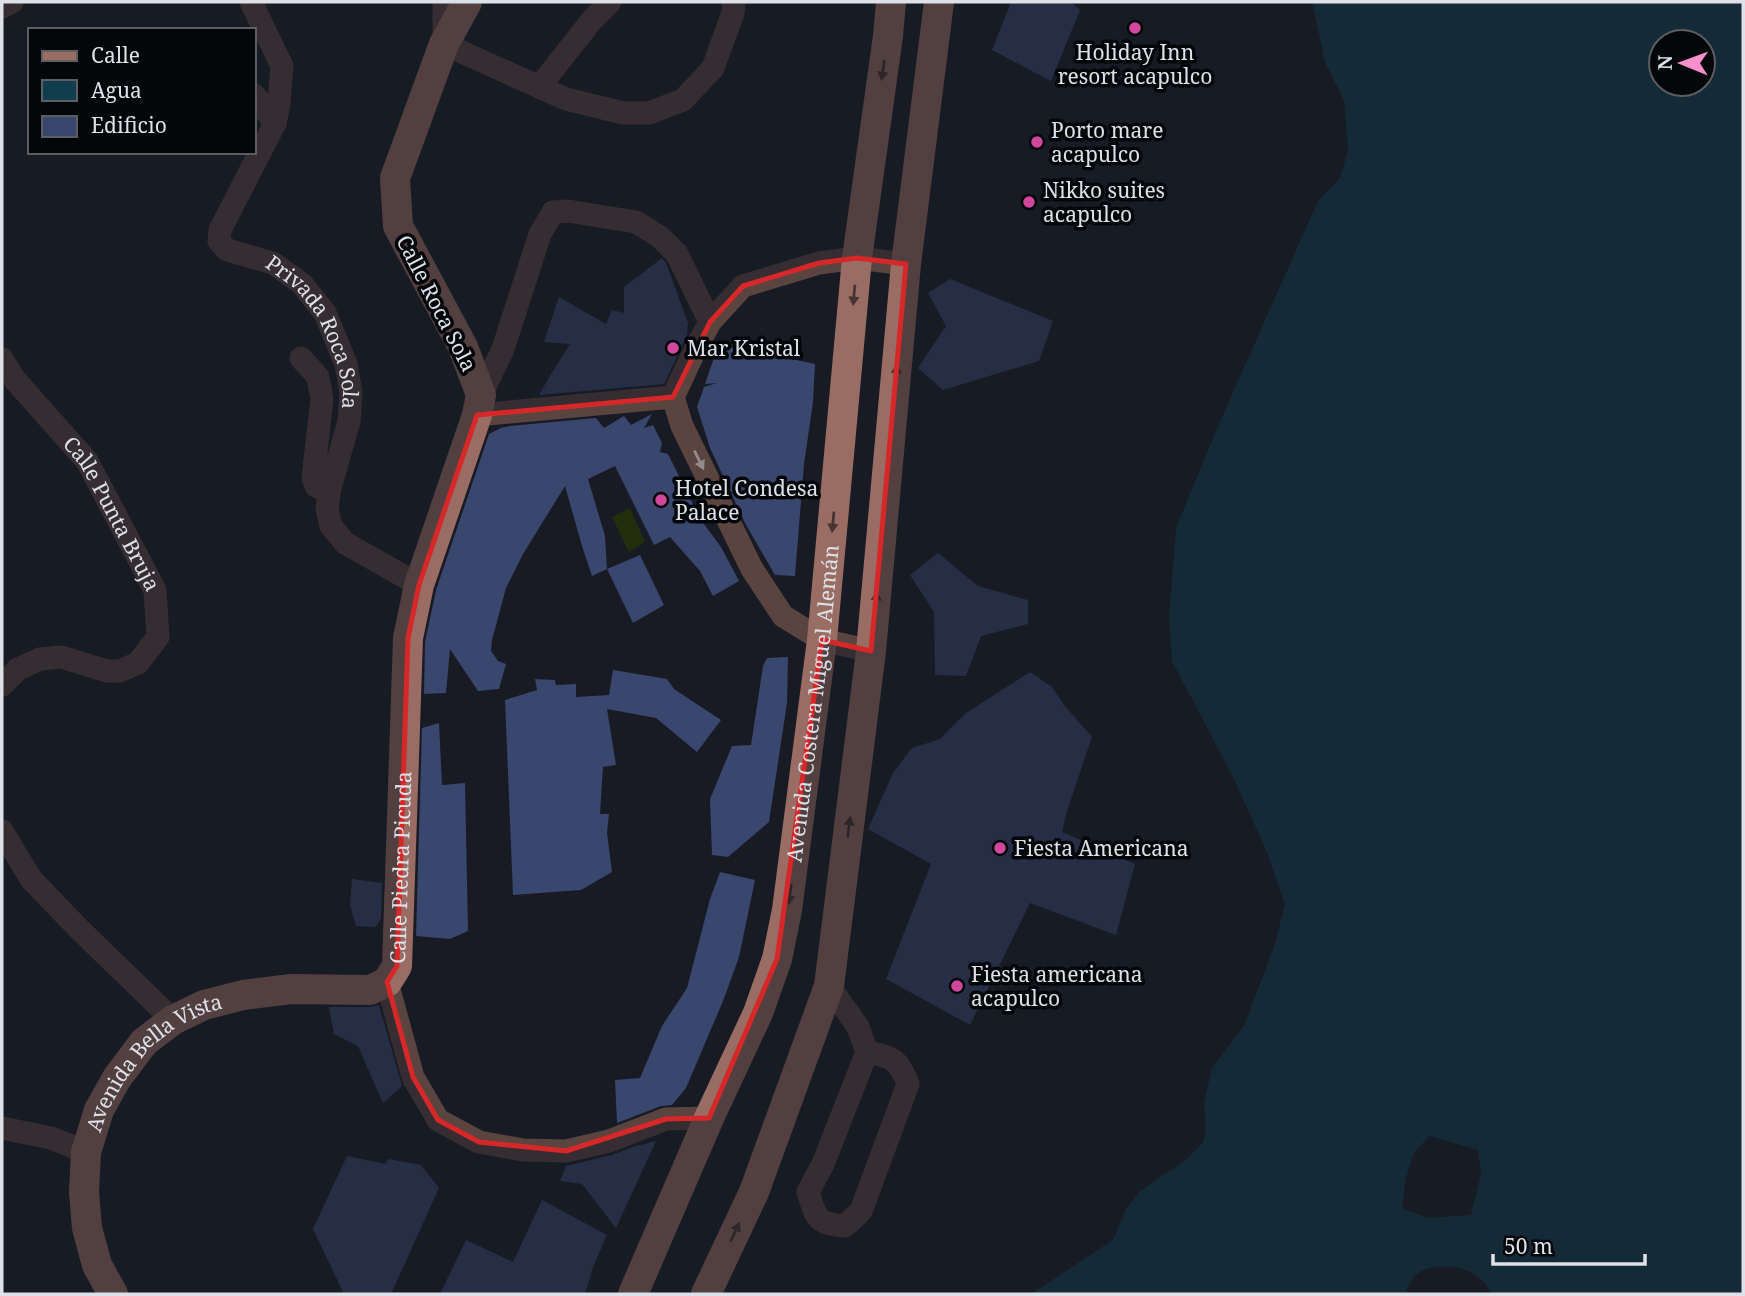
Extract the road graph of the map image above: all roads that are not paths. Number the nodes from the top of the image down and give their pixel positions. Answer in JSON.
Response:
{"nodes":[{"id":1,"x":12,"y":2,"type":"edge"},
{"id":2,"x":251,"y":2,"type":"edge"},
{"id":3,"x":444,"y":2,"type":"edge"},
{"id":4,"x":467,"y":2,"type":"edge"},
{"id":5,"x":610,"y":2,"type":"edge"},
{"id":6,"x":734,"y":2,"type":"edge"},
{"id":7,"x":891,"y":2,"type":"edge"},
{"id":8,"x":939,"y":2,"type":"edge"},
{"id":9,"x":2,"y":7,"type":"edge"},
{"id":10,"x":444,"y":44,"type":"junction"},
{"id":11,"x":540,"y":86,"type":"junction"},
{"id":12,"x":256,"y":97,"type":"edge"},
{"id":13,"x":277,"y":113,"type":"junction"},
{"id":14,"x":857,"y":258,"type":"junction"},
{"id":15,"x":906,"y":264,"type":"junction"},
{"id":16,"x":710,"y":323,"type":"junction"},
{"id":17,"x":301,"y":358,"type":"dead end"},
{"id":18,"x":2,"y":359,"type":"edge"},
{"id":19,"x":673,"y":397,"type":"junction"},
{"id":20,"x":479,"y":405,"type":"junction"},
{"id":21,"x":329,"y":492,"type":"junction"},
{"id":22,"x":419,"y":585,"type":"junction"},
{"id":23,"x":822,"y":640,"type":"junction"},
{"id":24,"x":871,"y":651,"type":"junction"},
{"id":25,"x":2,"y":685,"type":"edge"},
{"id":26,"x":2,"y":831,"type":"edge"},
{"id":27,"x":387,"y":982,"type":"junction"},
{"id":28,"x":829,"y":986,"type":"junction"},
{"id":29,"x":173,"y":1020,"type":"junction"},
{"id":30,"x":867,"y":1052,"type":"junction"},
{"id":31,"x":709,"y":1118,"type":"junction"},
{"id":32,"x":2,"y":1128,"type":"edge"},
{"id":33,"x":86,"y":1152,"type":"junction"},
{"id":34,"x":113,"y":1294,"type":"edge"},
{"id":35,"x":633,"y":1294,"type":"edge"},
{"id":36,"x":706,"y":1294,"type":"edge"}],
"edges":[{"from":1,"to":9,"type":"street"},
{"from":2,"to":13,"type":"street"},
{"from":3,"to":10,"type":"street"},
{"from":4,"to":10,"type":"main road","name":"Calle Roca Sola"},
{"from":5,"to":11,"type":"street"},
{"from":6,"to":11,"type":"street"},
{"from":7,"to":14,"type":"main road","name":"Avenida Costera Miguel Alemán","one_way":true},
{"from":8,"to":15,"type":"main road"},
{"from":10,"to":11,"type":"street"},
{"from":10,"to":20,"type":"main road","name":"Calle Roca Sola"},
{"from":12,"to":13,"type":"street"},
{"from":13,"to":21,"type":"street","name":"Privada Roca Sola"},
{"from":14,"to":15,"type":"street"},
{"from":14,"to":16,"type":"street"},
{"from":14,"to":23,"type":"main road","name":"Avenida Costera Miguel Alemán","one_way":true},
{"from":24,"to":15,"type":"main road","one_way":true},
{"from":16,"to":19,"type":"street"},
{"from":16,"to":20,"type":"street","name":"Calle Piedra Picuda"},
{"from":17,"to":21,"type":"street"},
{"from":18,"to":25,"type":"street","name":"Calle Punta Bruja"},
{"from":19,"to":20,"type":"street"},
{"from":19,"to":23,"type":"street","one_way":true},
{"from":20,"to":22,"type":"main road","name":"Calle Piedra Picuda"},
{"from":21,"to":22,"type":"street","name":"Privada Roca Sola"},
{"from":22,"to":27,"type":"main road","name":"Calle Piedra Picuda"},
{"from":23,"to":24,"type":"street"},
{"from":23,"to":31,"type":"main road","name":"Avenida Costera Miguel Alemán","one_way":true},
{"from":28,"to":24,"type":"main road","one_way":true},
{"from":26,"to":29,"type":"street"},
{"from":27,"to":29,"type":"main road","name":"Avenida Bella Vista"},
{"from":27,"to":31,"type":"street","name":"Calle Piedra Picuda"},
{"from":28,"to":30,"type":"street"},
{"from":36,"to":28,"type":"main road","one_way":true},
{"from":29,"to":33,"type":"main road","name":"Avenida Bella Vista"},
{"from":30,"to":30,"type":"street"},
{"from":31,"to":35,"type":"main road","name":"Avenida Costera Miguel Alemán"},
{"from":32,"to":33,"type":"street"},
{"from":33,"to":34,"type":"main road","name":"Avenida Bella Vista"}]}
